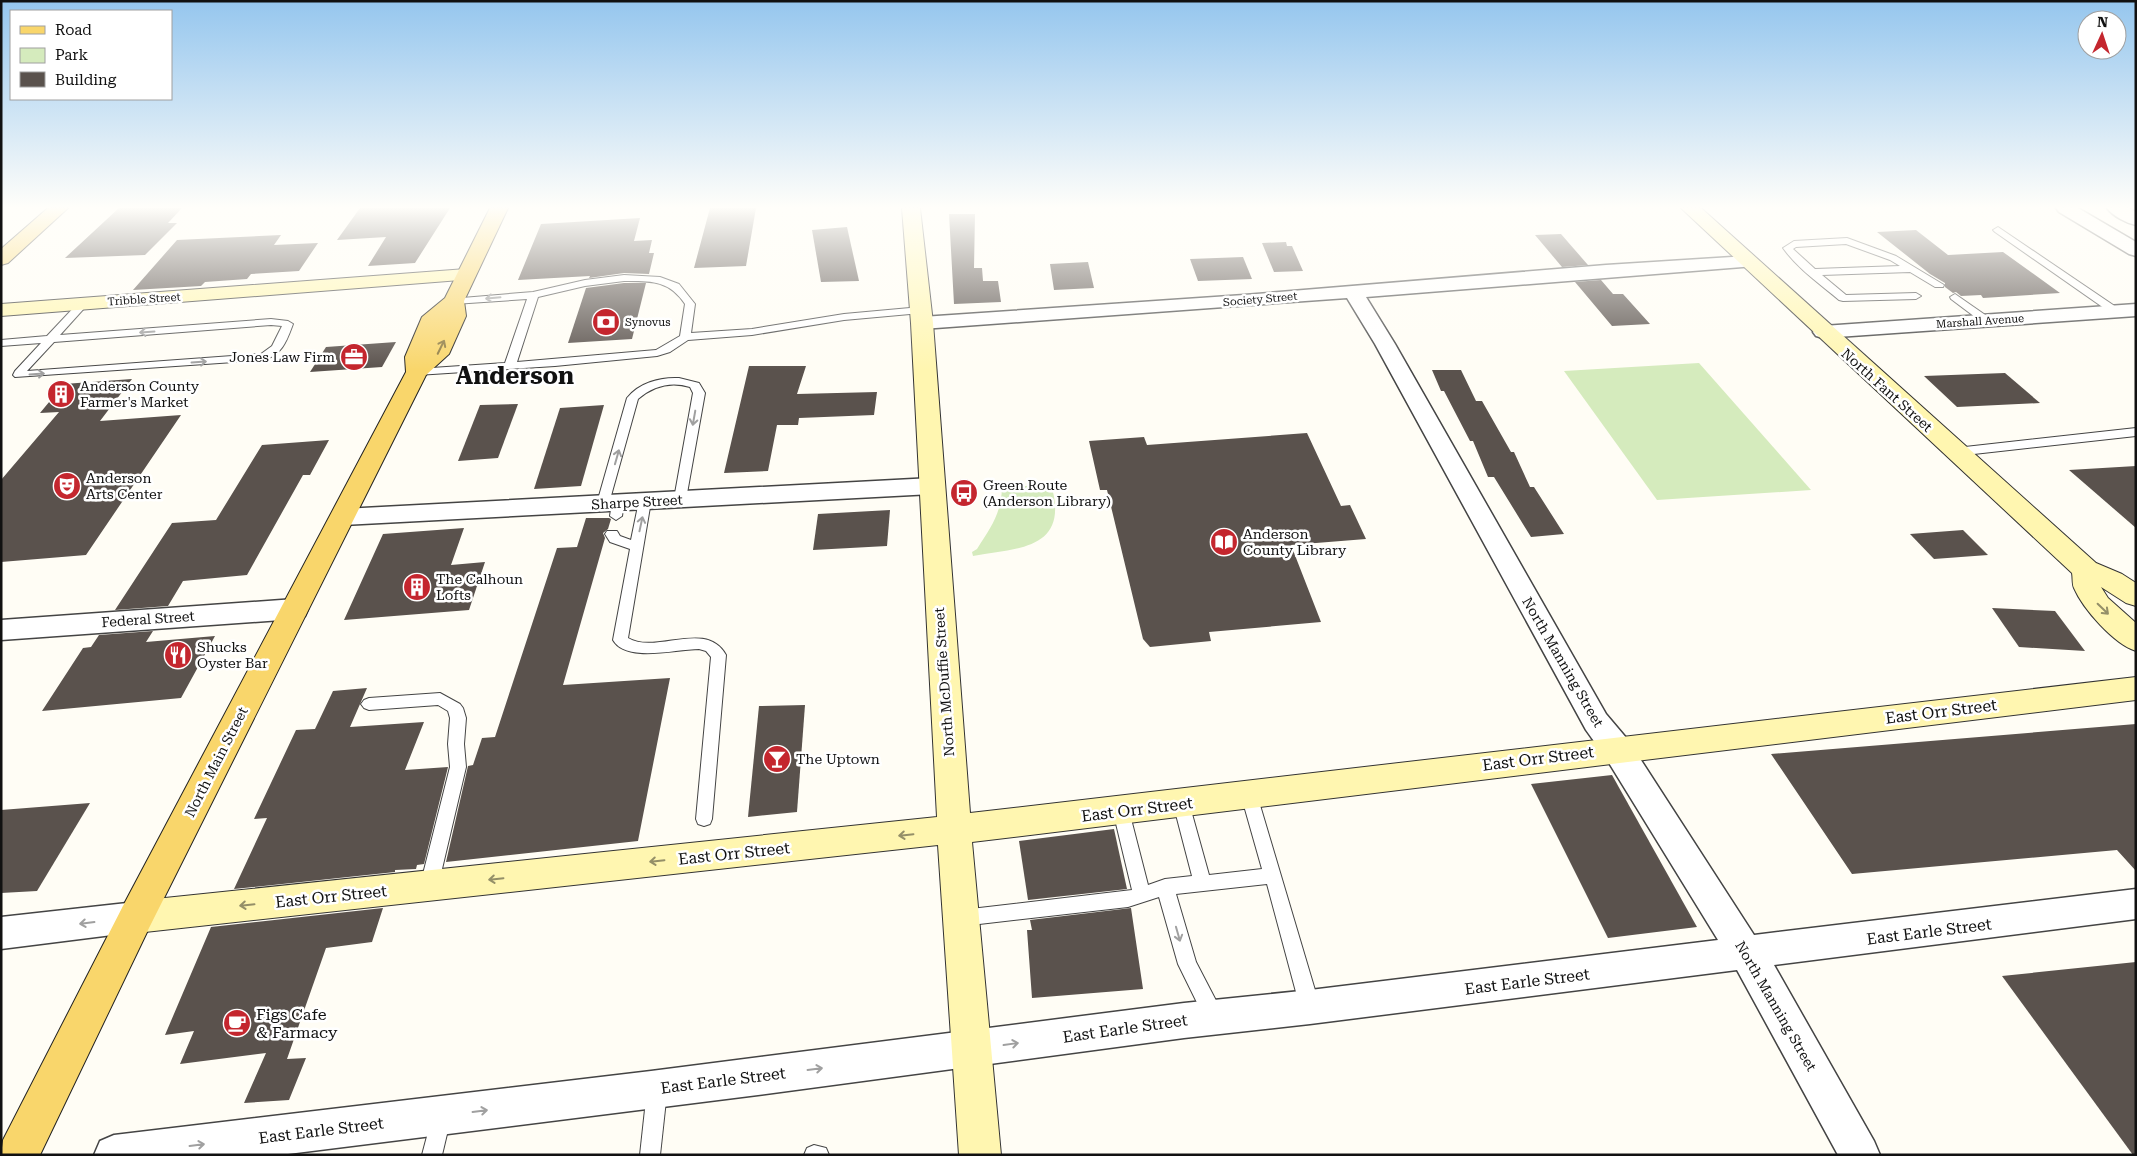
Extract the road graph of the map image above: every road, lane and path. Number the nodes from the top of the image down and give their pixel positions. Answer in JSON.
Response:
{"nodes":[{"id":1,"x":472,"y":262,"type":"edge"},
{"id":2,"x":917,"y":262,"type":"edge"},
{"id":3,"x":1748,"y":262,"type":"joint"},
{"id":4,"x":1801,"y":262,"type":"edge"},
{"id":5,"x":1898,"y":262,"type":"edge"},
{"id":6,"x":2044,"y":262,"type":"edge"},
{"id":7,"x":1913,"y":269,"type":"junction"},
{"id":8,"x":1812,"y":272,"type":"junction"},
{"id":9,"x":466,"y":275,"type":"junction"},
{"id":10,"x":1939,"y":285,"type":"dead end"},
{"id":11,"x":1353,"y":292,"type":"junction"},
{"id":12,"x":533,"y":295,"type":"junction"},
{"id":13,"x":1916,"y":296,"type":"dead end"},
{"id":14,"x":1955,"y":297,"type":"dead end"},
{"id":15,"x":454,"y":302,"type":"junction"},
{"id":16,"x":83,"y":304,"type":"junction"},
{"id":17,"x":1,"y":310,"type":"edge"},
{"id":18,"x":2136,"y":310,"type":"edge"},
{"id":19,"x":2115,"y":311,"type":"junction"},
{"id":20,"x":922,"y":317,"type":"junction"},
{"id":21,"x":1987,"y":320,"type":"junction"},
{"id":22,"x":1824,"y":332,"type":"junction"},
{"id":23,"x":685,"y":337,"type":"junction"},
{"id":24,"x":51,"y":340,"type":"junction"},
{"id":25,"x":1,"y":343,"type":"edge"},
{"id":26,"x":510,"y":366,"type":"junction"},
{"id":27,"x":417,"y":372,"type":"junction"},
{"id":28,"x":2136,"y":432,"type":"edge"},
{"id":29,"x":1956,"y":452,"type":"junction"},
{"id":30,"x":932,"y":486,"type":"junction"},
{"id":31,"x":680,"y":499,"type":"junction"},
{"id":32,"x":645,"y":501,"type":"junction"},
{"id":33,"x":612,"y":507,"type":"junction"},
{"id":34,"x":343,"y":517,"type":"junction"},
{"id":35,"x":612,"y":534,"type":"dead end"},
{"id":36,"x":636,"y":546,"type":"junction"},
{"id":37,"x":2086,"y":570,"type":"junction"},
{"id":38,"x":2132,"y":592,"type":"edge"},
{"id":39,"x":295,"y":609,"type":"junction"},
{"id":40,"x":1,"y":630,"type":"edge"},
{"id":41,"x":2136,"y":640,"type":"edge"},
{"id":42,"x":2136,"y":688,"type":"edge"},
{"id":43,"x":369,"y":704,"type":"dead end"},
{"id":44,"x":1617,"y":749,"type":"junction"},
{"id":45,"x":1249,"y":795,"type":"junction"},
{"id":46,"x":1180,"y":803,"type":"junction"},
{"id":47,"x":1121,"y":811,"type":"junction"},
{"id":48,"x":704,"y":819,"type":"dead end"},
{"id":49,"x":954,"y":829,"type":"junction"},
{"id":50,"x":1273,"y":876,"type":"junction"},
{"id":51,"x":1203,"y":883,"type":"junction"},
{"id":52,"x":429,"y":886,"type":"junction"},
{"id":53,"x":1165,"y":887,"type":"junction"},
{"id":54,"x":1142,"y":895,"type":"junction"},
{"id":55,"x":2136,"y":904,"type":"edge"},
{"id":56,"x":136,"y":917,"type":"junction"},
{"id":57,"x":962,"y":918,"type":"junction"},
{"id":58,"x":1,"y":933,"type":"edge"},
{"id":59,"x":1746,"y":954,"type":"junction"},
{"id":60,"x":1310,"y":1007,"type":"junction"},
{"id":61,"x":1214,"y":1016,"type":"junction"},
{"id":62,"x":973,"y":1049,"type":"junction"},
{"id":63,"x":658,"y":1089,"type":"junction"},
{"id":64,"x":442,"y":1116,"type":"junction"},
{"id":65,"x":18,"y":1155,"type":"edge"},
{"id":66,"x":114,"y":1155,"type":"edge"},
{"id":67,"x":432,"y":1155,"type":"edge"},
{"id":68,"x":650,"y":1155,"type":"edge"},
{"id":69,"x":814,"y":1155,"type":"edge"},
{"id":70,"x":819,"y":1155,"type":"edge"},
{"id":71,"x":980,"y":1155,"type":"edge"},
{"id":72,"x":1860,"y":1155,"type":"edge"}],
"edges":[{"from":1,"to":9,"type":"main road","name":"North Main Street"},
{"from":2,"to":20,"type":"street","name":"North McDuffie Street"},
{"from":3,"to":11,"type":"street","name":"Society Street"},
{"from":3,"to":22,"type":"street","name":"North Fant Street"},
{"from":4,"to":8,"type":"lane"},
{"from":5,"to":7,"type":"lane"},
{"from":6,"to":19,"type":"lane"},
{"from":7,"to":8,"type":"lane"},
{"from":7,"to":10,"type":"lane"},
{"from":8,"to":13,"type":"lane"},
{"from":9,"to":15,"type":"main road","name":"North Main Street"},
{"from":9,"to":16,"type":"street","name":"Tribble Street"},
{"from":11,"to":20,"type":"street","name":"Society Street"},
{"from":11,"to":44,"type":"street","name":"North Manning Street"},
{"from":12,"to":15,"type":"lane","one_way":true},
{"from":12,"to":23,"type":"lane"},
{"from":12,"to":26,"type":"lane"},
{"from":14,"to":21,"type":"lane"},
{"from":15,"to":27,"type":"main road","name":"North Main Street"},
{"from":16,"to":17,"type":"street","name":"Tribble Street"},
{"from":16,"to":24,"type":"lane"},
{"from":18,"to":19,"type":"street","name":"Marshall Avenue"},
{"from":19,"to":21,"type":"street","name":"Marshall Avenue"},
{"from":20,"to":23,"type":"lane"},
{"from":20,"to":30,"type":"street","name":"North McDuffie Street"},
{"from":21,"to":22,"type":"street","name":"Marshall Avenue"},
{"from":22,"to":29,"type":"street","name":"North Fant Street"},
{"from":23,"to":26,"type":"lane"},
{"from":24,"to":24,"type":"lane","one_way":true},
{"from":24,"to":25,"type":"lane"},
{"from":26,"to":27,"type":"lane"},
{"from":27,"to":34,"type":"main road","name":"North Main Street"},
{"from":28,"to":29,"type":"lane"},
{"from":29,"to":37,"type":"street","name":"North Fant Street"},
{"from":30,"to":31,"type":"street","name":"Sharpe Street"},
{"from":30,"to":49,"type":"street","name":"North McDuffie Street"},
{"from":31,"to":32,"type":"street","name":"Sharpe Street"},
{"from":33,"to":31,"type":"lane","one_way":true},
{"from":32,"to":33,"type":"street","name":"Sharpe Street"},
{"from":36,"to":32,"type":"lane","one_way":true},
{"from":33,"to":34,"type":"street","name":"Sharpe Street"},
{"from":34,"to":39,"type":"main road","name":"North Main Street"},
{"from":35,"to":36,"type":"lane"},
{"from":36,"to":48,"type":"lane"},
{"from":37,"to":38,"type":"street","name":"North Fant Street"},
{"from":37,"to":41,"type":"street","one_way":true},
{"from":39,"to":40,"type":"street","name":"Federal Street"},
{"from":39,"to":56,"type":"main road","name":"North Main Street"},
{"from":42,"to":44,"type":"street","name":"East Orr Street"},
{"from":43,"to":52,"type":"lane"},
{"from":44,"to":45,"type":"street","name":"East Orr Street"},
{"from":44,"to":59,"type":"street","name":"North Manning Street"},
{"from":45,"to":46,"type":"street","name":"East Orr Street"},
{"from":45,"to":50,"type":"lane"},
{"from":46,"to":47,"type":"street","name":"East Orr Street"},
{"from":46,"to":51,"type":"lane"},
{"from":47,"to":49,"type":"street","name":"East Orr Street"},
{"from":47,"to":54,"type":"lane"},
{"from":49,"to":52,"type":"street","name":"East Orr Street","one_way":true},
{"from":49,"to":57,"type":"street","name":"North McDuffie Street"},
{"from":50,"to":51,"type":"lane"},
{"from":50,"to":60,"type":"lane"},
{"from":51,"to":53,"type":"lane"},
{"from":52,"to":56,"type":"street","name":"East Orr Street","one_way":true},
{"from":53,"to":54,"type":"lane"},
{"from":53,"to":61,"type":"lane","one_way":true},
{"from":54,"to":57,"type":"lane"},
{"from":55,"to":59,"type":"street","name":"East Earle Street"},
{"from":56,"to":58,"type":"street","one_way":true},
{"from":56,"to":65,"type":"main road","name":"North Main Street"},
{"from":57,"to":62,"type":"street","name":"North McDuffie Street"},
{"from":59,"to":60,"type":"street","name":"East Earle Street"},
{"from":59,"to":72,"type":"street","name":"North Manning Street"},
{"from":60,"to":61,"type":"street","name":"East Earle Street"},
{"from":62,"to":61,"type":"street","name":"East Earle Street","one_way":true},
{"from":63,"to":62,"type":"street","name":"East Earle Street","one_way":true},
{"from":62,"to":71,"type":"street","name":"North McDuffie Street"},
{"from":64,"to":63,"type":"street","name":"East Earle Street","one_way":true},
{"from":63,"to":68,"type":"lane"},
{"from":66,"to":64,"type":"street","name":"East Earle Street","one_way":true},
{"from":64,"to":67,"type":"lane"},
{"from":69,"to":70,"type":"lane"}]}
